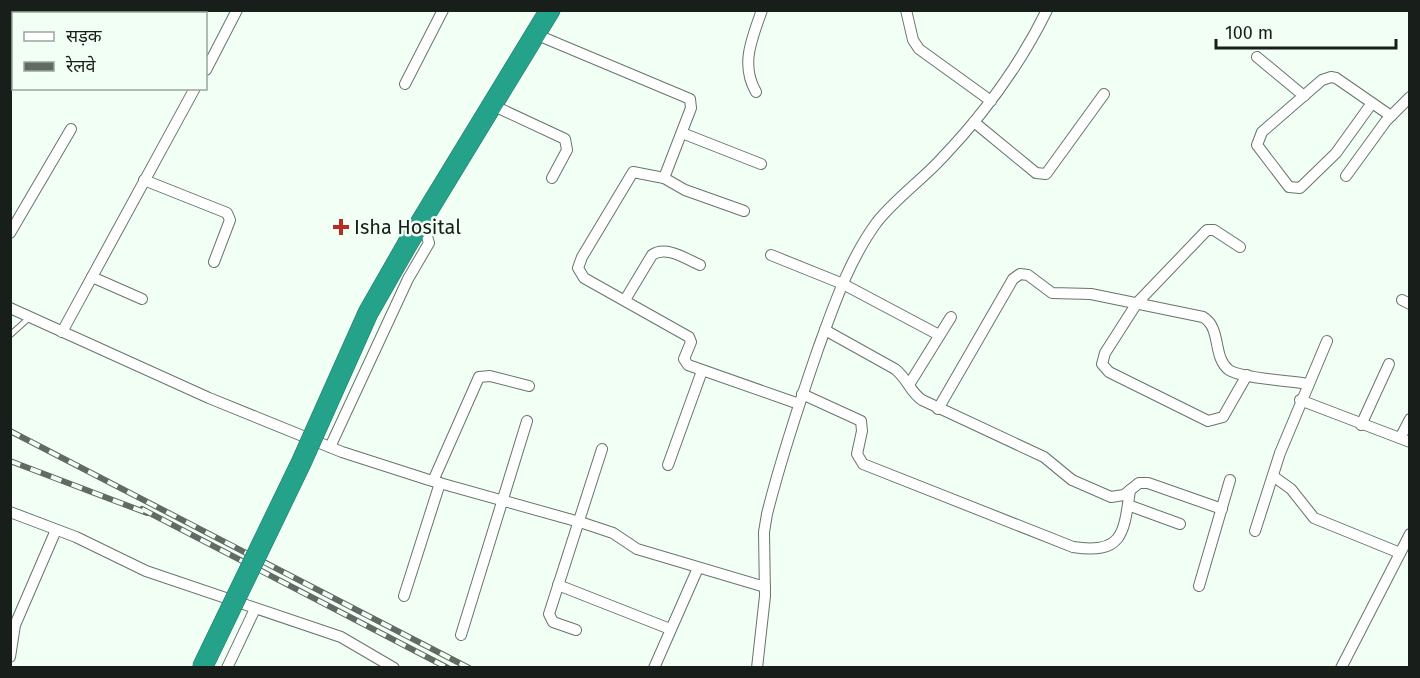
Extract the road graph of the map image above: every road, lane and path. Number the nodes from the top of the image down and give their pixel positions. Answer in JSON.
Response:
{"nodes":[{"id":1,"x":237,"y":10,"type":"edge"},
{"id":2,"x":550,"y":10,"type":"edge"},
{"id":3,"x":762,"y":10,"type":"edge"},
{"id":4,"x":906,"y":10,"type":"edge"},
{"id":5,"x":1047,"y":10,"type":"edge"},
{"id":6,"x":439,"y":12,"type":"edge"},
{"id":7,"x":535,"y":34,"type":"junction"},
{"id":8,"x":1257,"y":57,"type":"dead end"},
{"id":9,"x":207,"y":68,"type":"edge"},
{"id":10,"x":405,"y":84,"type":"dead end"},
{"id":11,"x":194,"y":90,"type":"edge"},
{"id":12,"x":756,"y":92,"type":"dead end"},
{"id":13,"x":1104,"y":94,"type":"dead end"},
{"id":14,"x":1304,"y":96,"type":"junction"},
{"id":15,"x":1410,"y":97,"type":"edge"},
{"id":16,"x":991,"y":101,"type":"junction"},
{"id":17,"x":1372,"y":103,"type":"junction"},
{"id":18,"x":492,"y":105,"type":"junction"},
{"id":19,"x":1391,"y":116,"type":"junction"},
{"id":20,"x":974,"y":122,"type":"junction"},
{"id":21,"x":71,"y":129,"type":"dead end"},
{"id":22,"x":682,"y":133,"type":"junction"},
{"id":23,"x":761,"y":164,"type":"dead end"},
{"id":24,"x":1346,"y":176,"type":"dead end"},
{"id":25,"x":552,"y":178,"type":"dead end"},
{"id":26,"x":664,"y":178,"type":"junction"},
{"id":27,"x":144,"y":180,"type":"junction"},
{"id":28,"x":744,"y":211,"type":"dead end"},
{"id":29,"x":422,"y":219,"type":"junction"},
{"id":30,"x":10,"y":233,"type":"edge"},
{"id":31,"x":1240,"y":247,"type":"dead end"},
{"id":32,"x":771,"y":255,"type":"dead end"},
{"id":33,"x":214,"y":262,"type":"dead end"},
{"id":34,"x":700,"y":265,"type":"dead end"},
{"id":35,"x":92,"y":277,"type":"junction"},
{"id":36,"x":843,"y":284,"type":"junction"},
{"id":37,"x":142,"y":299,"type":"dead end"},
{"id":38,"x":625,"y":300,"type":"junction"},
{"id":39,"x":1137,"y":303,"type":"junction"},
{"id":40,"x":10,"y":308,"type":"edge"},
{"id":41,"x":951,"y":317,"type":"dead end"},
{"id":42,"x":29,"y":318,"type":"junction"},
{"id":43,"x":825,"y":330,"type":"junction"},
{"id":44,"x":62,"y":332,"type":"junction"},
{"id":45,"x":10,"y":334,"type":"edge"},
{"id":46,"x":939,"y":335,"type":"junction"},
{"id":47,"x":1327,"y":341,"type":"dead end"},
{"id":48,"x":1389,"y":364,"type":"dead end"},
{"id":49,"x":702,"y":371,"type":"junction"},
{"id":50,"x":1247,"y":375,"type":"junction"},
{"id":51,"x":909,"y":383,"type":"junction"},
{"id":52,"x":1308,"y":384,"type":"junction"},
{"id":53,"x":529,"y":386,"type":"dead end"},
{"id":54,"x":801,"y":399,"type":"junction"},
{"id":55,"x":1300,"y":400,"type":"junction"},
{"id":56,"x":938,"y":409,"type":"junction"},
{"id":57,"x":1410,"y":419,"type":"edge"},
{"id":58,"x":526,"y":421,"type":"dead end"},
{"id":59,"x":1361,"y":424,"type":"junction"},
{"id":60,"x":1405,"y":440,"type":"edge"},
{"id":61,"x":330,"y":447,"type":"junction"},
{"id":62,"x":602,"y":449,"type":"dead end"},
{"id":63,"x":668,"y":465,"type":"dead end"},
{"id":64,"x":1273,"y":476,"type":"junction"},
{"id":65,"x":1230,"y":480,"type":"dead end"},
{"id":66,"x":437,"y":482,"type":"junction"},
{"id":67,"x":1130,"y":490,"type":"junction"},
{"id":68,"x":502,"y":500,"type":"junction"},
{"id":69,"x":1128,"y":505,"type":"junction"},
{"id":70,"x":1222,"y":509,"type":"junction"},
{"id":71,"x":10,"y":512,"type":"edge"},
{"id":72,"x":577,"y":521,"type":"junction"},
{"id":73,"x":1180,"y":524,"type":"dead end"},
{"id":74,"x":56,"y":530,"type":"junction"},
{"id":75,"x":1255,"y":531,"type":"dead end"},
{"id":76,"x":1410,"y":534,"type":"edge"},
{"id":77,"x":1405,"y":548,"type":"edge"},
{"id":78,"x":698,"y":568,"type":"junction"},
{"id":79,"x":558,"y":585,"type":"junction"},
{"id":80,"x":1199,"y":585,"type":"dead end"},
{"id":81,"x":765,"y":587,"type":"junction"},
{"id":82,"x":404,"y":597,"type":"dead end"},
{"id":83,"x":255,"y":609,"type":"junction"},
{"id":84,"x":670,"y":629,"type":"junction"},
{"id":85,"x":576,"y":630,"type":"dead end"},
{"id":86,"x":461,"y":635,"type":"dead end"},
{"id":87,"x":10,"y":657,"type":"edge"},
{"id":88,"x":202,"y":668,"type":"edge"},
{"id":89,"x":227,"y":668,"type":"edge"},
{"id":90,"x":394,"y":668,"type":"edge"},
{"id":91,"x":654,"y":668,"type":"edge"},
{"id":92,"x":757,"y":668,"type":"edge"},
{"id":93,"x":1341,"y":668,"type":"edge"}],
"edges":[{"from":1,"to":9,"type":"street"},
{"from":2,"to":7,"type":"highway"},
{"from":3,"to":12,"type":"street"},
{"from":4,"to":16,"type":"street"},
{"from":5,"to":16,"type":"street"},
{"from":6,"to":10,"type":"street"},
{"from":7,"to":18,"type":"highway"},
{"from":7,"to":22,"type":"street"},
{"from":8,"to":14,"type":"street"},
{"from":11,"to":27,"type":"street"},
{"from":13,"to":20,"type":"street"},
{"from":14,"to":17,"type":"street"},
{"from":14,"to":17,"type":"street"},
{"from":15,"to":19,"type":"street"},
{"from":16,"to":20,"type":"street"},
{"from":17,"to":19,"type":"street"},
{"from":18,"to":25,"type":"street"},
{"from":18,"to":29,"type":"highway"},
{"from":19,"to":24,"type":"street"},
{"from":20,"to":36,"type":"street"},
{"from":21,"to":30,"type":"street"},
{"from":22,"to":23,"type":"street"},
{"from":22,"to":26,"type":"street"},
{"from":26,"to":28,"type":"street"},
{"from":26,"to":38,"type":"street"},
{"from":27,"to":33,"type":"street"},
{"from":27,"to":35,"type":"street"},
{"from":29,"to":61,"type":"street"},
{"from":29,"to":88,"type":"highway","bridge":true},
{"from":31,"to":39,"type":"street"},
{"from":32,"to":36,"type":"street"},
{"from":34,"to":38,"type":"street"},
{"from":35,"to":37,"type":"street"},
{"from":35,"to":44,"type":"street"},
{"from":36,"to":43,"type":"street"},
{"from":36,"to":46,"type":"street"},
{"from":38,"to":49,"type":"street"},
{"from":39,"to":50,"type":"street"},
{"from":39,"to":50,"type":"street"},
{"from":39,"to":56,"type":"street"},
{"from":40,"to":42,"type":"street"},
{"from":41,"to":46,"type":"street"},
{"from":42,"to":44,"type":"street"},
{"from":42,"to":45,"type":"lane"},
{"from":43,"to":51,"type":"street"},
{"from":43,"to":54,"type":"street"},
{"from":44,"to":61,"type":"street"},
{"from":46,"to":51,"type":"street"},
{"from":47,"to":52,"type":"street"},
{"from":48,"to":59,"type":"street"},
{"from":49,"to":54,"type":"street"},
{"from":49,"to":63,"type":"street"},
{"from":50,"to":52,"type":"street"},
{"from":51,"to":56,"type":"street"},
{"from":52,"to":55,"type":"street"},
{"from":53,"to":66,"type":"street"},
{"from":54,"to":69,"type":"street"},
{"from":54,"to":81,"type":"street"},
{"from":55,"to":59,"type":"street"},
{"from":55,"to":64,"type":"street"},
{"from":56,"to":67,"type":"street"},
{"from":57,"to":60,"type":"street"},
{"from":58,"to":68,"type":"street"},
{"from":59,"to":60,"type":"street"},
{"from":61,"to":66,"type":"street"},
{"from":62,"to":72,"type":"street"},
{"from":64,"to":75,"type":"street"},
{"from":64,"to":77,"type":"street"},
{"from":65,"to":70,"type":"street"},
{"from":66,"to":68,"type":"street"},
{"from":66,"to":82,"type":"street"},
{"from":67,"to":69,"type":"street"},
{"from":67,"to":70,"type":"street"},
{"from":68,"to":72,"type":"street"},
{"from":68,"to":86,"type":"street"},
{"from":69,"to":73,"type":"street"},
{"from":70,"to":80,"type":"street"},
{"from":71,"to":74,"type":"street"},
{"from":72,"to":78,"type":"street"},
{"from":72,"to":79,"type":"street"},
{"from":74,"to":83,"type":"street"},
{"from":74,"to":87,"type":"street"},
{"from":76,"to":77,"type":"street"},
{"from":77,"to":93,"type":"street"},
{"from":78,"to":81,"type":"street"},
{"from":78,"to":84,"type":"street"},
{"from":79,"to":84,"type":"street"},
{"from":79,"to":85,"type":"street"},
{"from":81,"to":92,"type":"street"},
{"from":83,"to":89,"type":"street"},
{"from":83,"to":90,"type":"street"},
{"from":84,"to":91,"type":"street"}]}
